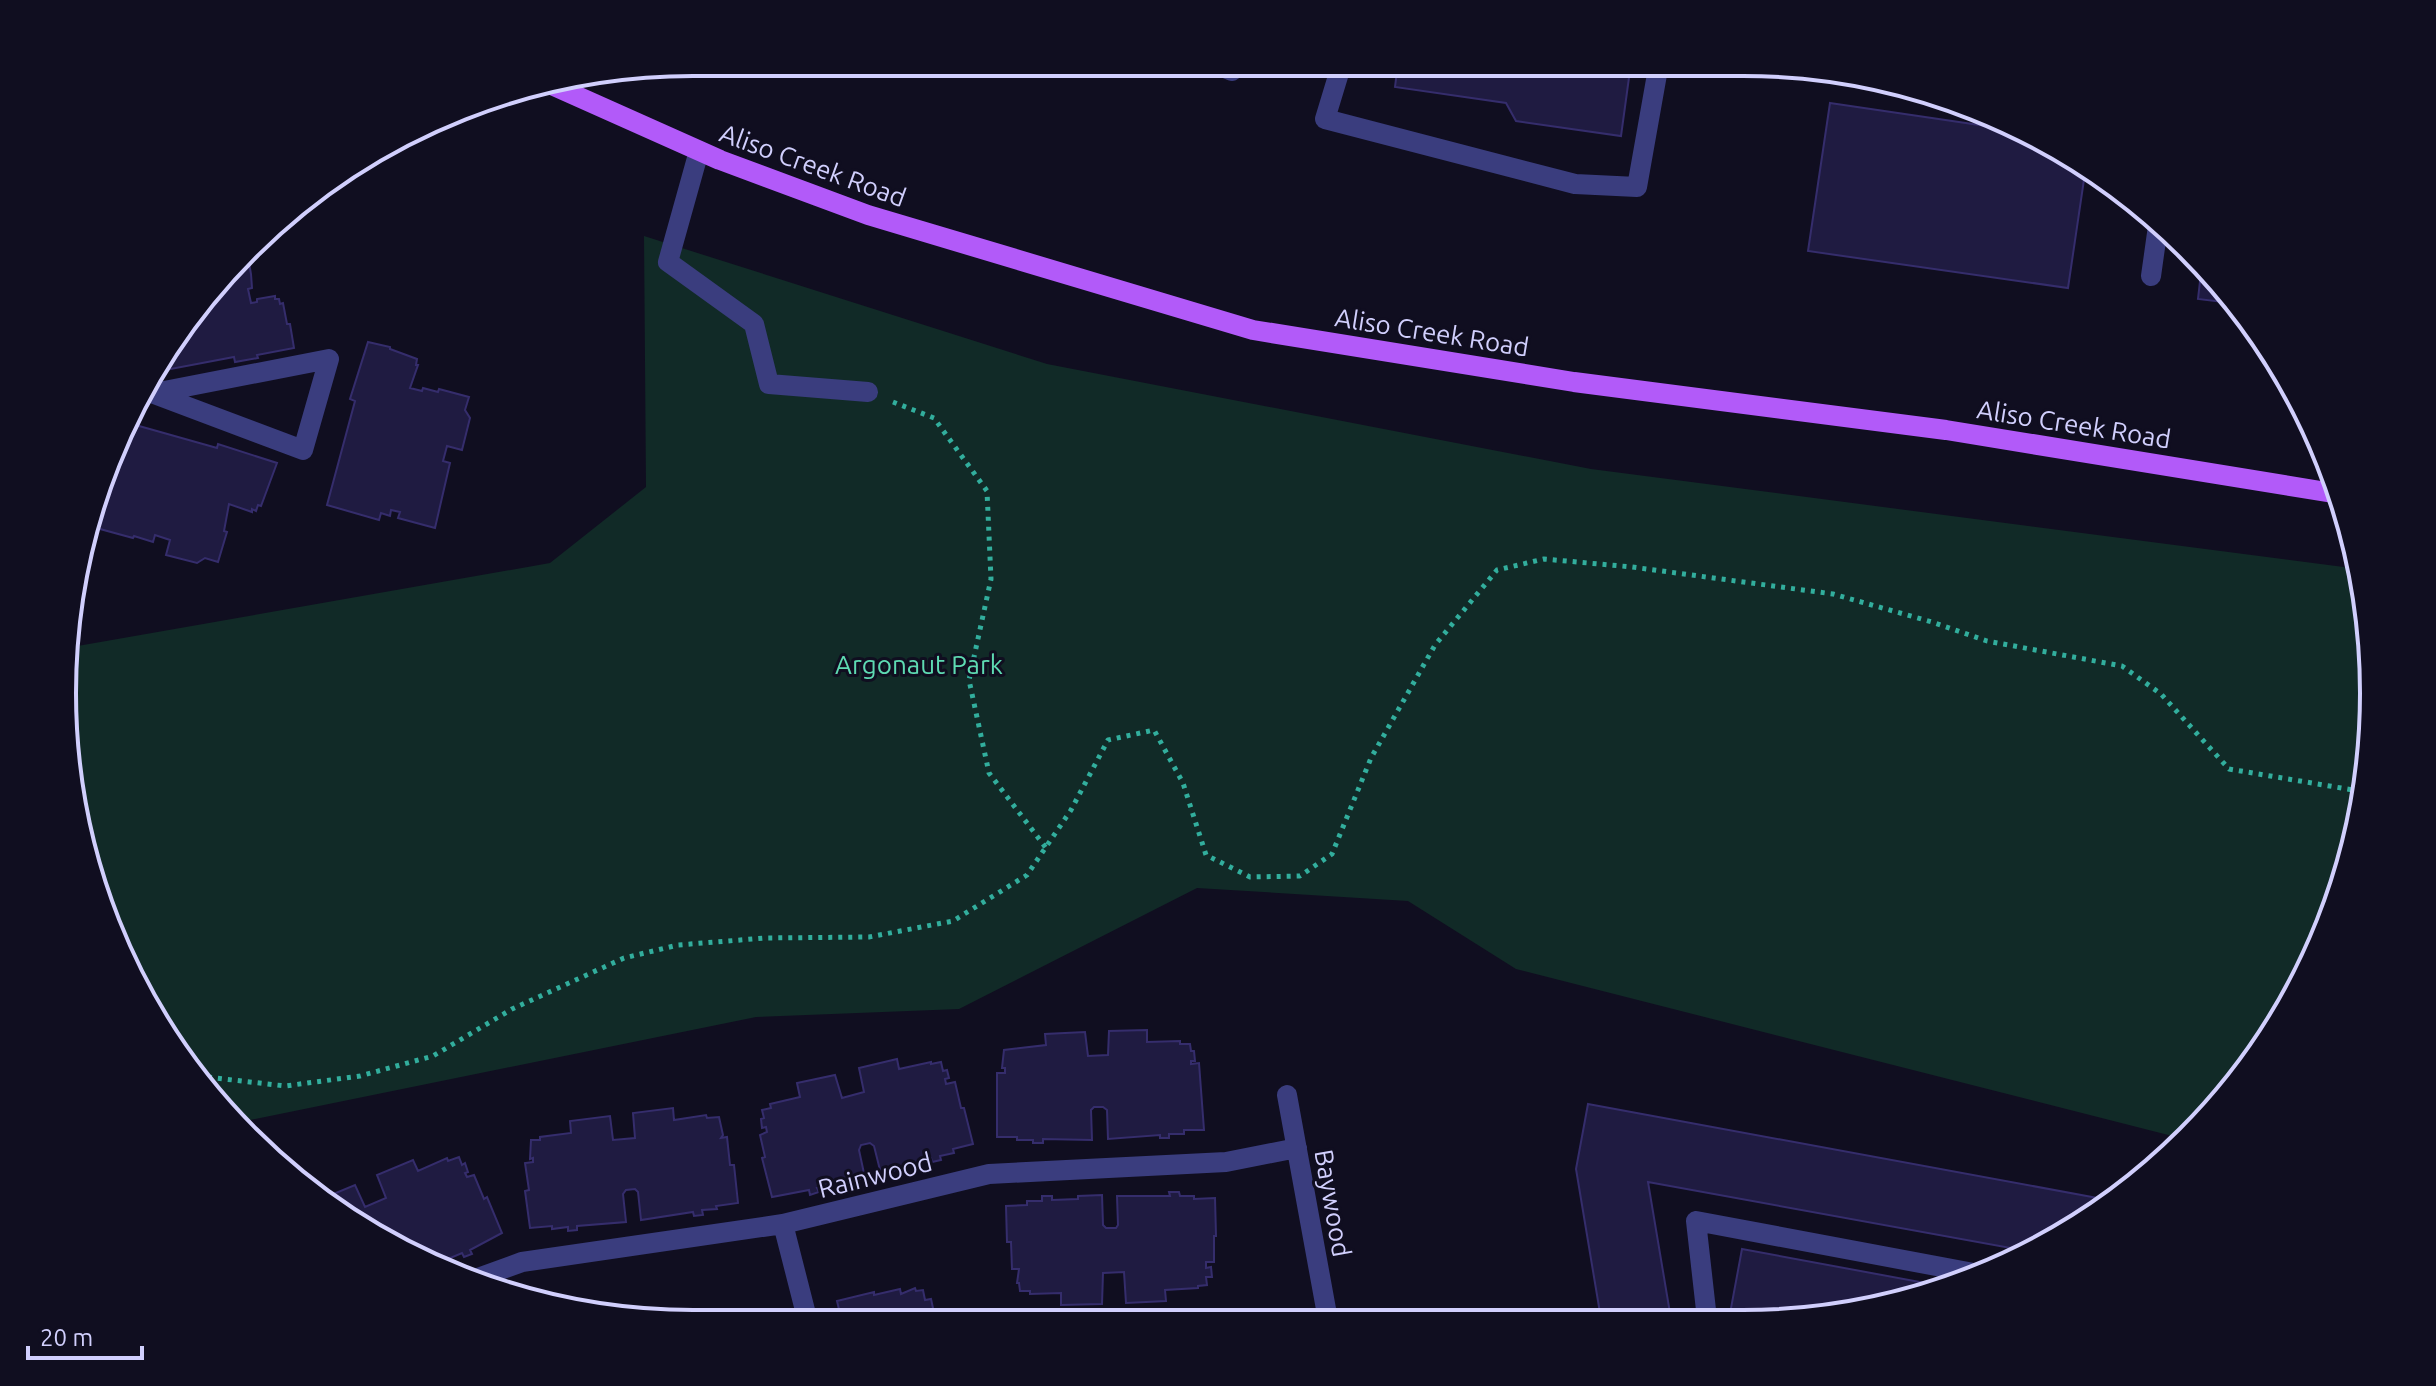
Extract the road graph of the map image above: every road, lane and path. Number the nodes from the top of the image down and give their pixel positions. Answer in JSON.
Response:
{"nodes":[{"id":1,"x":1338,"y":76,"type":"edge"},
{"id":2,"x":1657,"y":76,"type":"edge"},
{"id":3,"x":563,"y":90,"type":"edge"},
{"id":4,"x":699,"y":151,"type":"junction"},
{"id":5,"x":2157,"y":235,"type":"edge"},
{"id":6,"x":2151,"y":276,"type":"dead end"},
{"id":7,"x":155,"y":391,"type":"edge"},
{"id":8,"x":868,"y":392,"type":"joint"},
{"id":9,"x":154,"y":394,"type":"edge"},
{"id":10,"x":2326,"y":492,"type":"edge"},
{"id":11,"x":2352,"y":790,"type":"edge"},
{"id":12,"x":1046,"y":848,"type":"junction"},
{"id":13,"x":211,"y":1077,"type":"edge"},
{"id":14,"x":1287,"y":1095,"type":"dead end"},
{"id":15,"x":1297,"y":1148,"type":"junction"},
{"id":16,"x":783,"y":1224,"type":"junction"},
{"id":17,"x":1959,"y":1270,"type":"edge"},
{"id":18,"x":488,"y":1274,"type":"edge"},
{"id":19,"x":805,"y":1310,"type":"edge"},
{"id":20,"x":1326,"y":1310,"type":"edge"},
{"id":21,"x":1706,"y":1310,"type":"edge"}],
"edges":[{"from":1,"to":2,"type":"street"},
{"from":3,"to":4,"type":"main road","name":"Aliso Creek Road"},
{"from":4,"to":8,"type":"street"},
{"from":4,"to":10,"type":"main road","name":"Aliso Creek Road"},
{"from":5,"to":6,"type":"street"},
{"from":7,"to":9,"type":"street"},
{"from":8,"to":12,"type":"path"},
{"from":11,"to":12,"type":"path"},
{"from":12,"to":13,"type":"path"},
{"from":14,"to":15,"type":"street","name":"Baywood"},
{"from":15,"to":16,"type":"street","name":"Rainwood"},
{"from":15,"to":20,"type":"street","name":"Baywood"},
{"from":16,"to":18,"type":"street","name":"Rainwood"},
{"from":16,"to":19,"type":"street"},
{"from":17,"to":21,"type":"street"}]}
